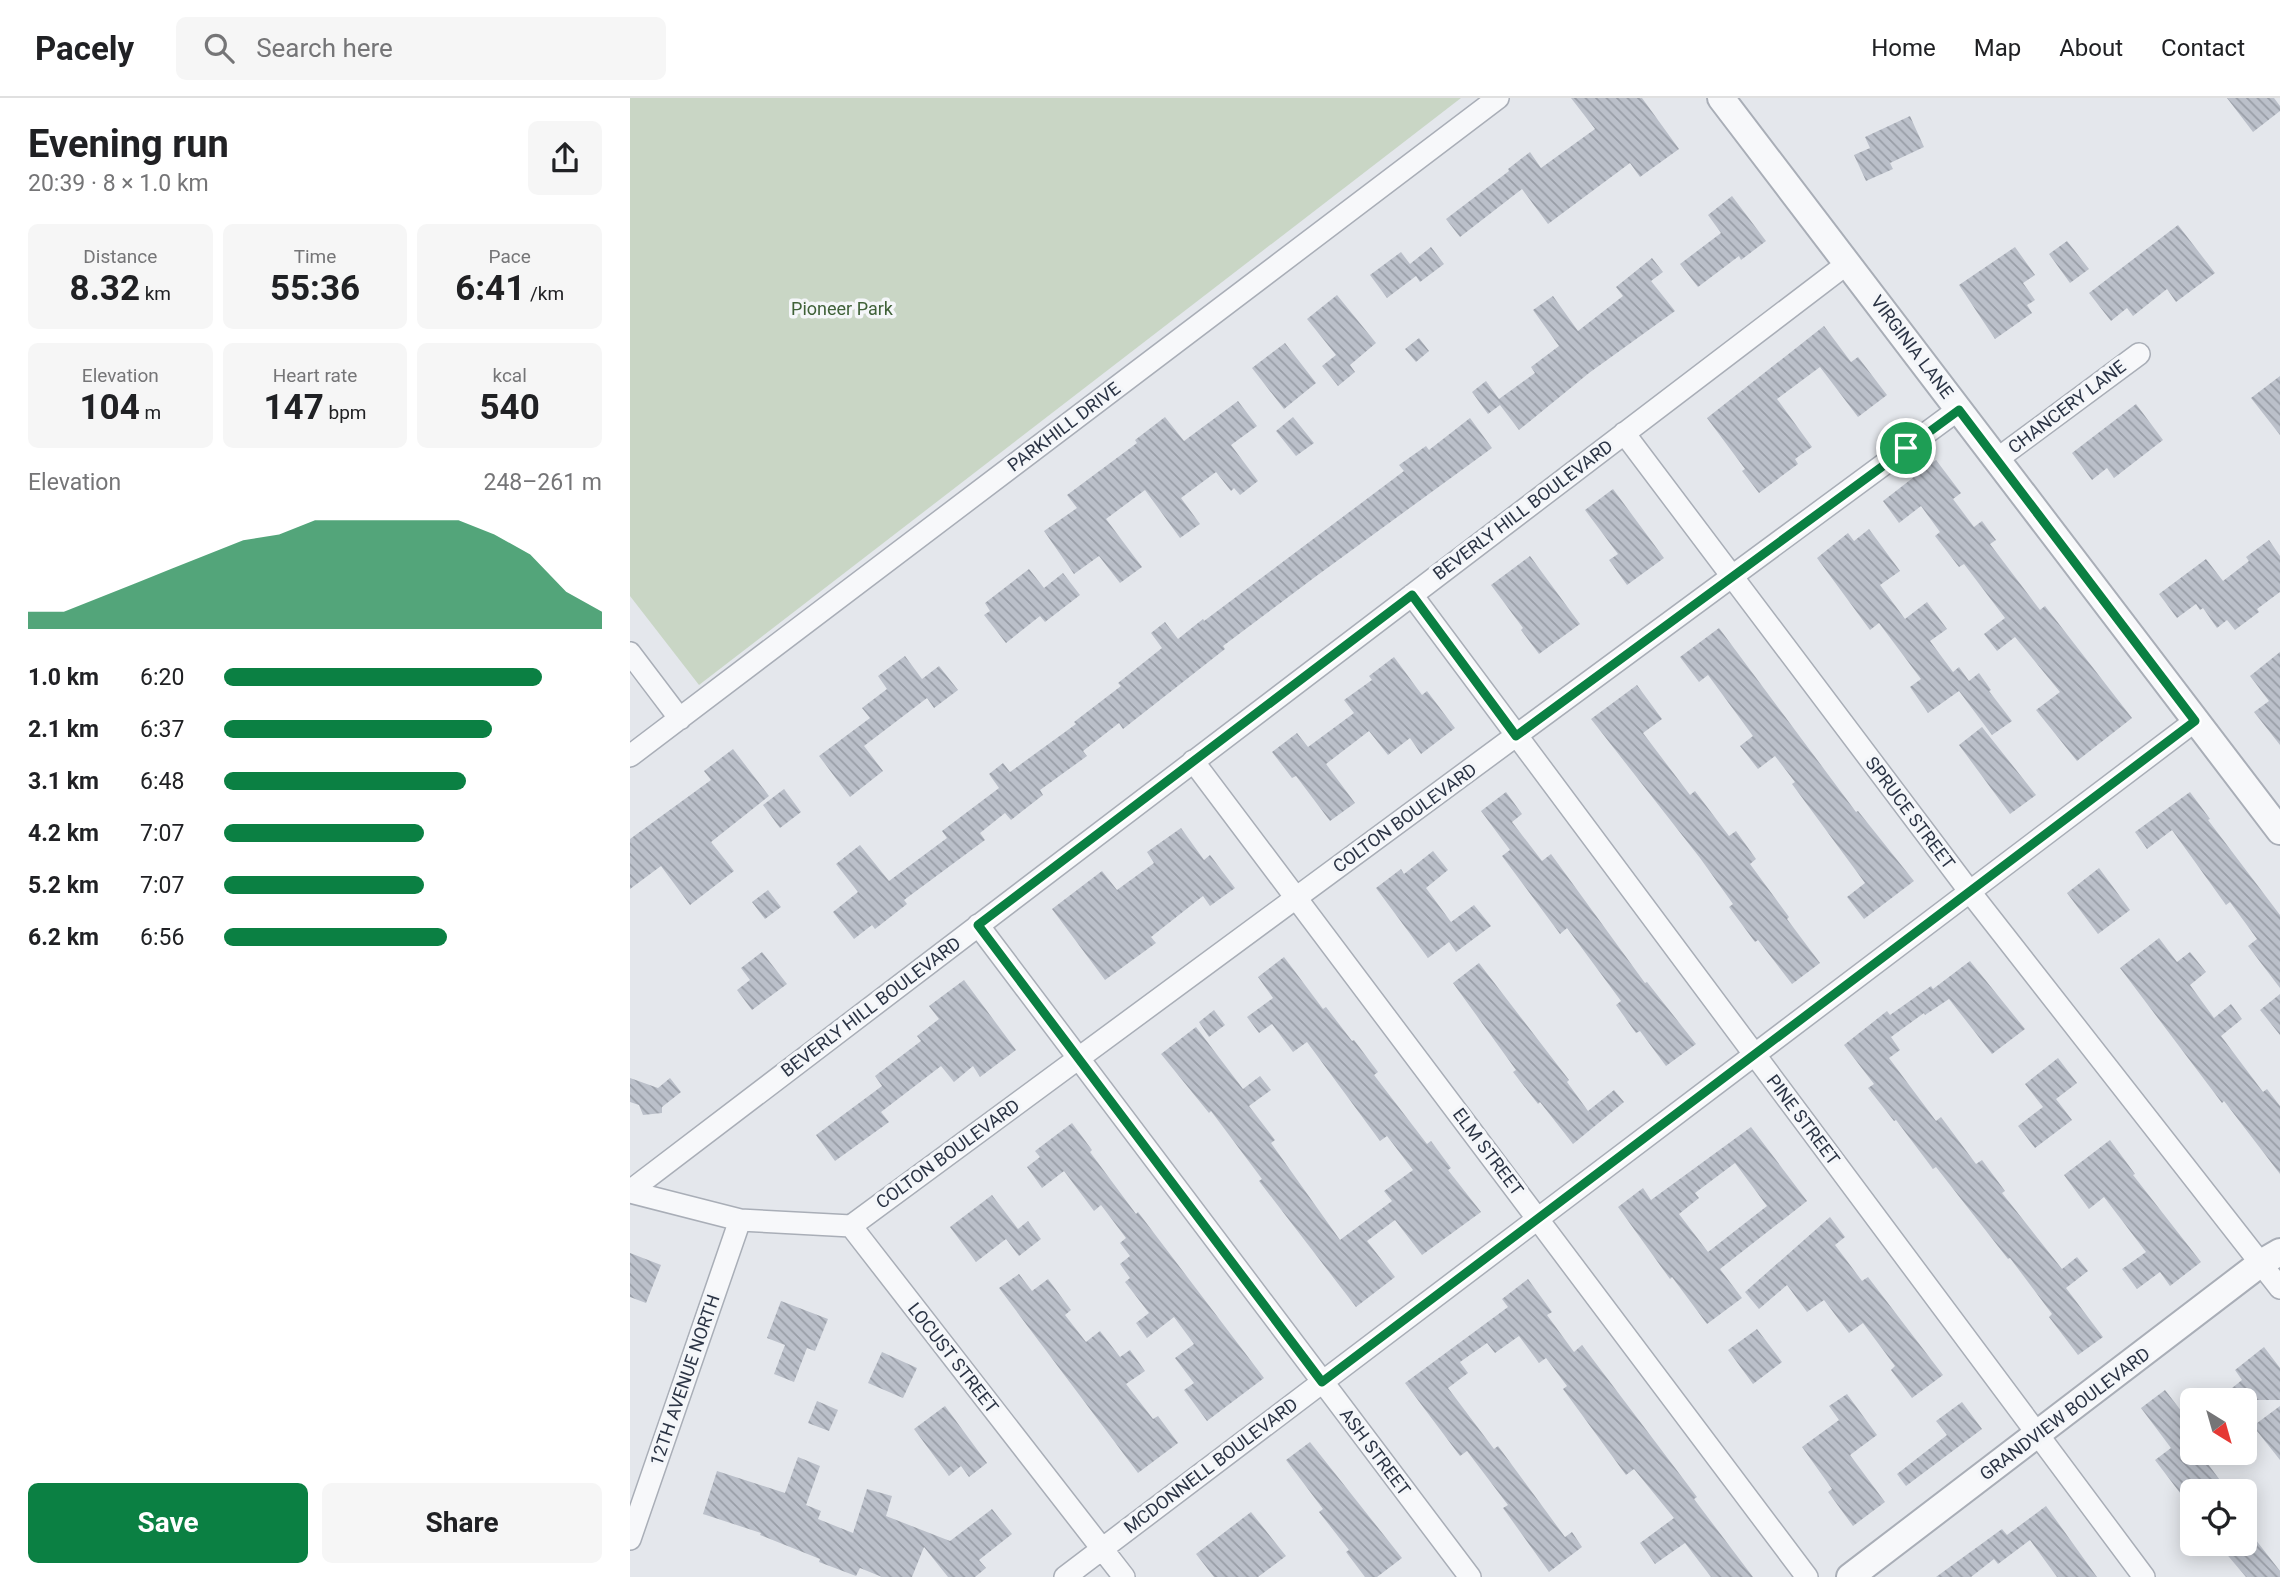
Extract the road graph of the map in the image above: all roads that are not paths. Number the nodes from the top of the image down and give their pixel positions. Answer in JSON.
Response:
{"nodes":[{"id":1,"x":1498,"y":98,"type":"edge"},
{"id":2,"x":1721,"y":98,"type":"edge"},
{"id":3,"x":1848,"y":263,"type":"junction"},
{"id":4,"x":2139,"y":354,"type":"dead end"},
{"id":5,"x":1959,"y":410,"type":"junction"},
{"id":6,"x":1624,"y":433,"type":"junction"},
{"id":7,"x":1996,"y":460,"type":"junction"},
{"id":8,"x":1732,"y":576,"type":"junction"},
{"id":9,"x":1412,"y":595,"type":"junction"},
{"id":10,"x":630,"y":653,"type":"edge"},
{"id":11,"x":680,"y":719,"type":"junction"},
{"id":12,"x":2195,"y":721,"type":"junction"},
{"id":13,"x":1516,"y":736,"type":"junction"},
{"id":14,"x":630,"y":756,"type":"edge"},
{"id":15,"x":1193,"y":761,"type":"junction"},
{"id":16,"x":2277,"y":821,"type":"edge"},
{"id":17,"x":1970,"y":892,"type":"junction"},
{"id":18,"x":1297,"y":897,"type":"junction"},
{"id":19,"x":978,"y":925,"type":"junction"},
{"id":20,"x":1755,"y":1055,"type":"junction"},
{"id":21,"x":1078,"y":1059,"type":"junction"},
{"id":22,"x":630,"y":1191,"type":"edge"},
{"id":23,"x":1539,"y":1219,"type":"junction"},
{"id":24,"x":740,"y":1220,"type":"junction"},
{"id":25,"x":850,"y":1226,"type":"junction"},
{"id":26,"x":2270,"y":1257,"type":"edge"},
{"id":27,"x":2280,"y":1288,"type":"edge"},
{"id":28,"x":1322,"y":1382,"type":"junction"},
{"id":29,"x":2038,"y":1435,"type":"junction"},
{"id":30,"x":630,"y":1539,"type":"edge"},
{"id":31,"x":1102,"y":1549,"type":"junction"},
{"id":32,"x":1065,"y":1577,"type":"edge"},
{"id":33,"x":1124,"y":1577,"type":"edge"},
{"id":34,"x":1469,"y":1577,"type":"edge"},
{"id":35,"x":1807,"y":1577,"type":"edge"},
{"id":36,"x":1850,"y":1577,"type":"edge"},
{"id":37,"x":2144,"y":1577,"type":"edge"}],
"edges":[{"from":1,"to":11,"type":"street","name":"PARKHILL DRIVE"},
{"from":2,"to":3,"type":"street","name":"VIRGINIA LANE"},
{"from":3,"to":5,"type":"street","name":"VIRGINIA LANE"},
{"from":3,"to":6,"type":"street","name":"BEVERLY HILL BOULEVARD"},
{"from":4,"to":7,"type":"street","name":"CHANCERY LANE"},
{"from":5,"to":7,"type":"street","name":"VIRGINIA LANE"},
{"from":5,"to":8,"type":"street","name":"COLTON BOULEVARD"},
{"from":6,"to":8,"type":"street","name":"SPRUCE STREET"},
{"from":6,"to":9,"type":"street","name":"BEVERLY HILL BOULEVARD"},
{"from":7,"to":12,"type":"street","name":"VIRGINIA LANE"},
{"from":8,"to":13,"type":"street","name":"COLTON BOULEVARD"},
{"from":8,"to":17,"type":"street","name":"SPRUCE STREET"},
{"from":9,"to":13,"type":"street","name":"PINE STREET"},
{"from":9,"to":15,"type":"street","name":"BEVERLY HILL BOULEVARD"},
{"from":10,"to":11,"type":"street"},
{"from":11,"to":14,"type":"street","name":"PARKHILL DRIVE"},
{"from":12,"to":16,"type":"street","name":"VIRGINIA LANE"},
{"from":12,"to":17,"type":"street","name":"MCDONNELL BOULEVARD"},
{"from":13,"to":18,"type":"street","name":"COLTON BOULEVARD"},
{"from":13,"to":20,"type":"street","name":"PINE STREET"},
{"from":15,"to":18,"type":"street","name":"ELM STREET"},
{"from":15,"to":19,"type":"street","name":"BEVERLY HILL BOULEVARD"},
{"from":17,"to":20,"type":"street","name":"MCDONNELL BOULEVARD"},
{"from":17,"to":26,"type":"street","name":"SPRUCE STREET"},
{"from":18,"to":21,"type":"street","name":"COLTON BOULEVARD"},
{"from":18,"to":23,"type":"street","name":"ELM STREET"},
{"from":19,"to":21,"type":"street","name":"ASH STREET"},
{"from":19,"to":22,"type":"street","name":"BEVERLY HILL BOULEVARD"},
{"from":20,"to":23,"type":"street","name":"MCDONNELL BOULEVARD"},
{"from":20,"to":29,"type":"street","name":"PINE STREET"},
{"from":21,"to":25,"type":"street","name":"COLTON BOULEVARD"},
{"from":21,"to":28,"type":"street","name":"ASH STREET"},
{"from":22,"to":24,"type":"street"},
{"from":23,"to":28,"type":"street","name":"MCDONNELL BOULEVARD"},
{"from":23,"to":35,"type":"street","name":"ELM STREET"},
{"from":24,"to":25,"type":"street"},
{"from":24,"to":30,"type":"street","name":"12TH AVENUE NORTH"},
{"from":25,"to":31,"type":"street","name":"LOCUST STREET"},
{"from":26,"to":27,"type":"street","name":"SPRUCE STREET"},
{"from":26,"to":29,"type":"street","name":"GRANDVIEW BOULEVARD"},
{"from":28,"to":31,"type":"street","name":"MCDONNELL BOULEVARD"},
{"from":28,"to":34,"type":"street","name":"ASH STREET"},
{"from":29,"to":36,"type":"street","name":"GRANDVIEW BOULEVARD"},
{"from":29,"to":37,"type":"street","name":"PINE STREET"},
{"from":31,"to":32,"type":"street","name":"MCDONNELL BOULEVARD"},
{"from":31,"to":33,"type":"street","name":"LOCUST STREET"}]}
